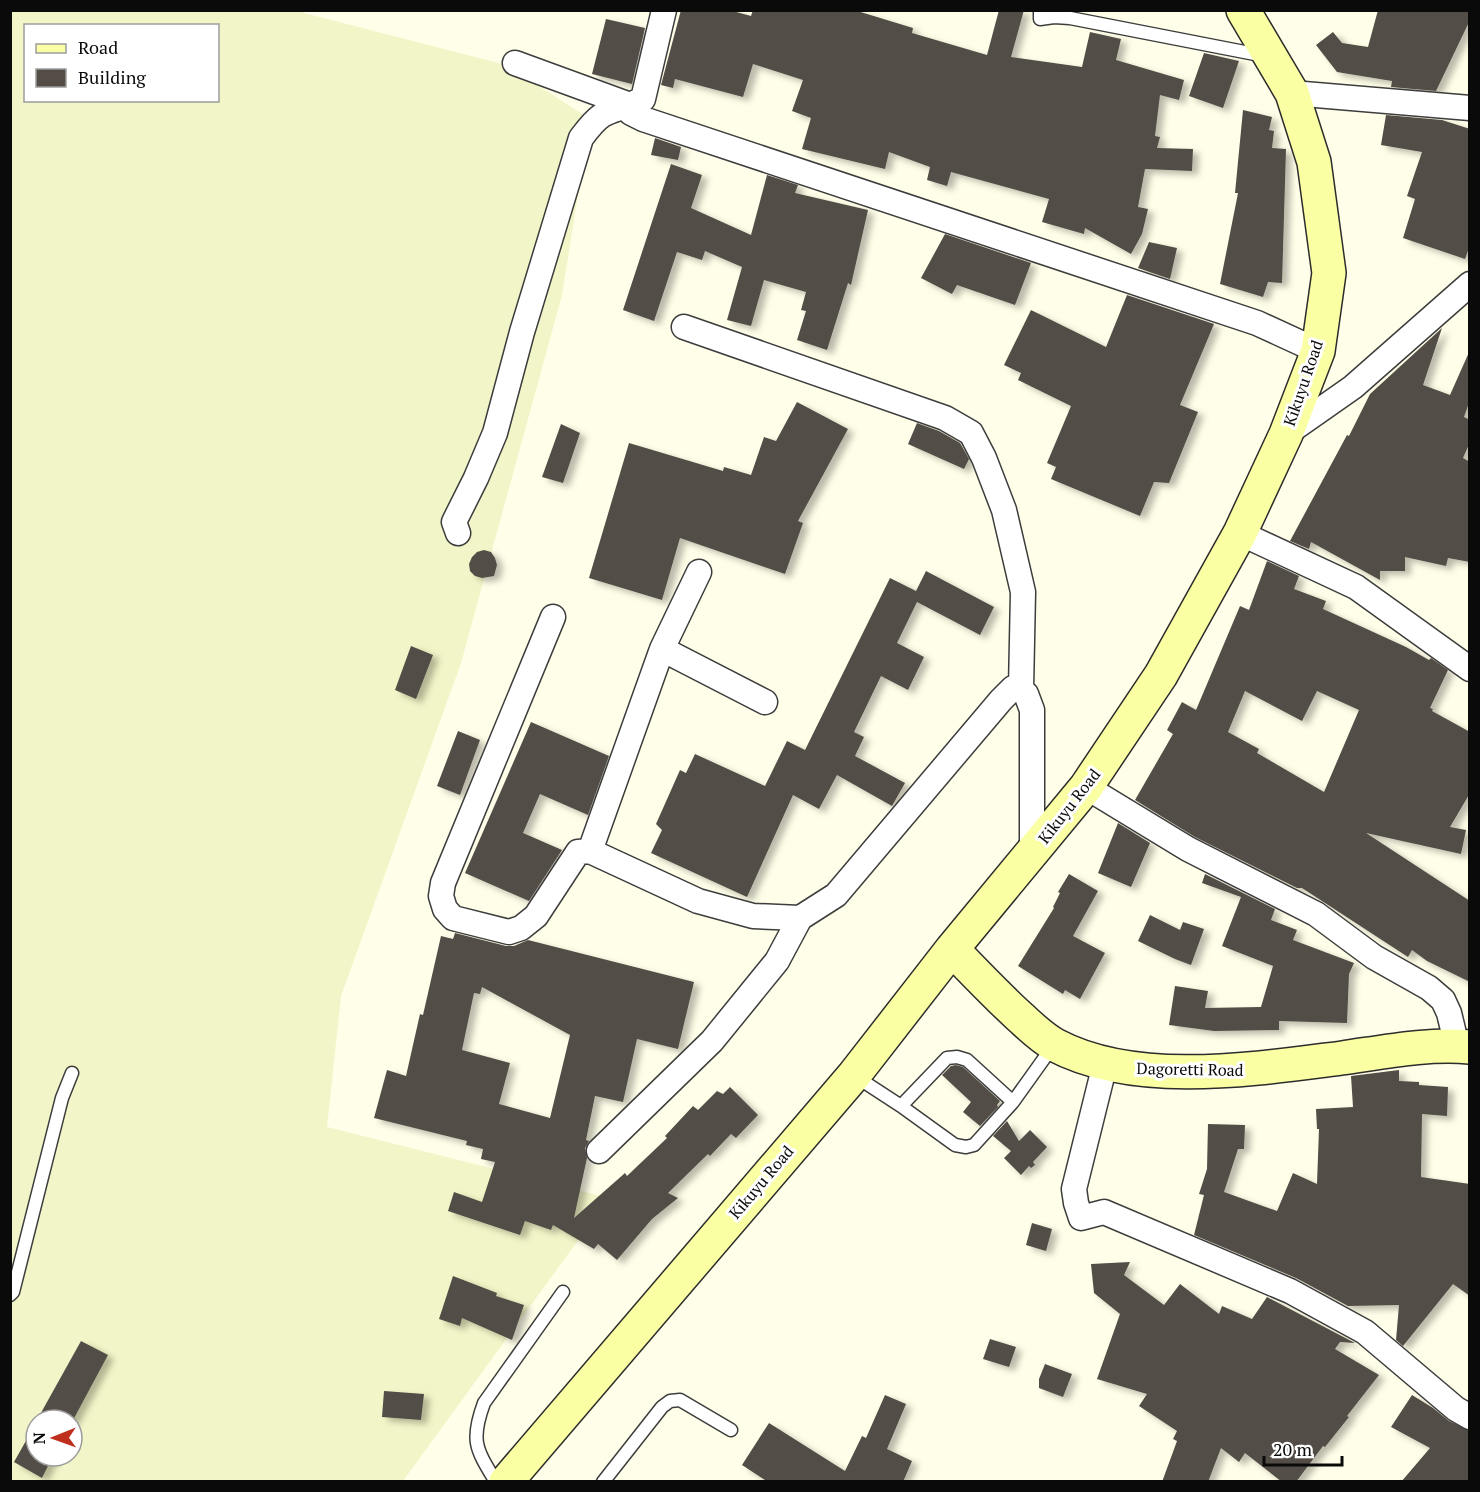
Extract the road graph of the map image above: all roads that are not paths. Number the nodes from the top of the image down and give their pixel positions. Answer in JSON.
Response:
{"nodes":[{"id":1,"x":664,"y":10,"type":"edge"},
{"id":2,"x":1040,"y":10,"type":"edge"},
{"id":3,"x":1243,"y":10,"type":"edge"},
{"id":4,"x":1269,"y":56,"type":"junction"},
{"id":5,"x":515,"y":63,"type":"dead end"},
{"id":6,"x":1292,"y":93,"type":"junction"},
{"id":7,"x":630,"y":105,"type":"junction"},
{"id":8,"x":1470,"y":108,"type":"edge"},
{"id":9,"x":1470,"y":285,"type":"edge"},
{"id":10,"x":684,"y":327,"type":"dead end"},
{"id":11,"x":1318,"y":351,"type":"junction"},
{"id":12,"x":1286,"y":434,"type":"junction"},
{"id":13,"x":458,"y":533,"type":"dead end"},
{"id":14,"x":1240,"y":533,"type":"junction"},
{"id":15,"x":699,"y":572,"type":"dead end"},
{"id":16,"x":552,"y":617,"type":"dead end"},
{"id":17,"x":662,"y":649,"type":"junction"},
{"id":18,"x":1470,"y":669,"type":"edge"},
{"id":19,"x":1021,"y":689,"type":"junction"},
{"id":20,"x":765,"y":702,"type":"dead end"},
{"id":21,"x":1086,"y":787,"type":"junction"},
{"id":22,"x":590,"y":851,"type":"junction"},
{"id":23,"x":1032,"y":854,"type":"junction"},
{"id":24,"x":801,"y":918,"type":"junction"},
{"id":25,"x":952,"y":949,"type":"junction"},
{"id":26,"x":1054,"y":1045,"type":"junction"},
{"id":27,"x":1463,"y":1046,"type":"edge"},
{"id":28,"x":1105,"y":1064,"type":"junction"},
{"id":29,"x":72,"y":1073,"type":"dead end"},
{"id":30,"x":854,"y":1075,"type":"junction"},
{"id":31,"x":1013,"y":1102,"type":"junction"},
{"id":32,"x":901,"y":1106,"type":"junction"},
{"id":33,"x":599,"y":1152,"type":"dead end"},
{"id":34,"x":563,"y":1292,"type":"dead end"},
{"id":35,"x":10,"y":1294,"type":"edge"},
{"id":36,"x":1470,"y":1417,"type":"edge"},
{"id":37,"x":731,"y":1430,"type":"dead end"},
{"id":38,"x":496,"y":1482,"type":"edge"},
{"id":39,"x":506,"y":1482,"type":"edge"},
{"id":40,"x":603,"y":1482,"type":"edge"}],
"edges":[{"from":1,"to":7,"type":"street"},
{"from":2,"to":4,"type":"lane"},
{"from":3,"to":4,"type":"main road","name":"Kikuyu Road"},
{"from":4,"to":6,"type":"main road","name":"Kikuyu Road"},
{"from":5,"to":7,"type":"street"},
{"from":6,"to":8,"type":"street"},
{"from":6,"to":11,"type":"main road","name":"Kikuyu Road"},
{"from":7,"to":11,"type":"street"},
{"from":7,"to":13,"type":"street"},
{"from":9,"to":12,"type":"street"},
{"from":10,"to":19,"type":"street"},
{"from":11,"to":12,"type":"main road","name":"Kikuyu Road"},
{"from":12,"to":14,"type":"main road","name":"Kikuyu Road"},
{"from":14,"to":18,"type":"street"},
{"from":14,"to":21,"type":"main road","name":"Kikuyu Road"},
{"from":15,"to":17,"type":"street"},
{"from":16,"to":22,"type":"street"},
{"from":17,"to":20,"type":"street"},
{"from":17,"to":22,"type":"street"},
{"from":19,"to":23,"type":"street"},
{"from":19,"to":24,"type":"street"},
{"from":21,"to":23,"type":"main road","name":"Kikuyu Road"},
{"from":21,"to":27,"type":"street"},
{"from":22,"to":24,"type":"street"},
{"from":23,"to":25,"type":"main road","name":"Kikuyu Road"},
{"from":24,"to":33,"type":"street"},
{"from":25,"to":26,"type":"main road","name":"Dagoretti Road"},
{"from":25,"to":30,"type":"main road","name":"Kikuyu Road"},
{"from":26,"to":28,"type":"main road","name":"Dagoretti Road"},
{"from":26,"to":31,"type":"lane"},
{"from":27,"to":28,"type":"main road","name":"Dagoretti Road"},
{"from":28,"to":36,"type":"street"},
{"from":29,"to":35,"type":"lane"},
{"from":30,"to":32,"type":"lane"},
{"from":30,"to":39,"type":"main road","name":"Kikuyu Road"},
{"from":31,"to":32,"type":"lane"},
{"from":31,"to":32,"type":"lane"},
{"from":34,"to":38,"type":"lane"},
{"from":37,"to":40,"type":"lane"}]}
